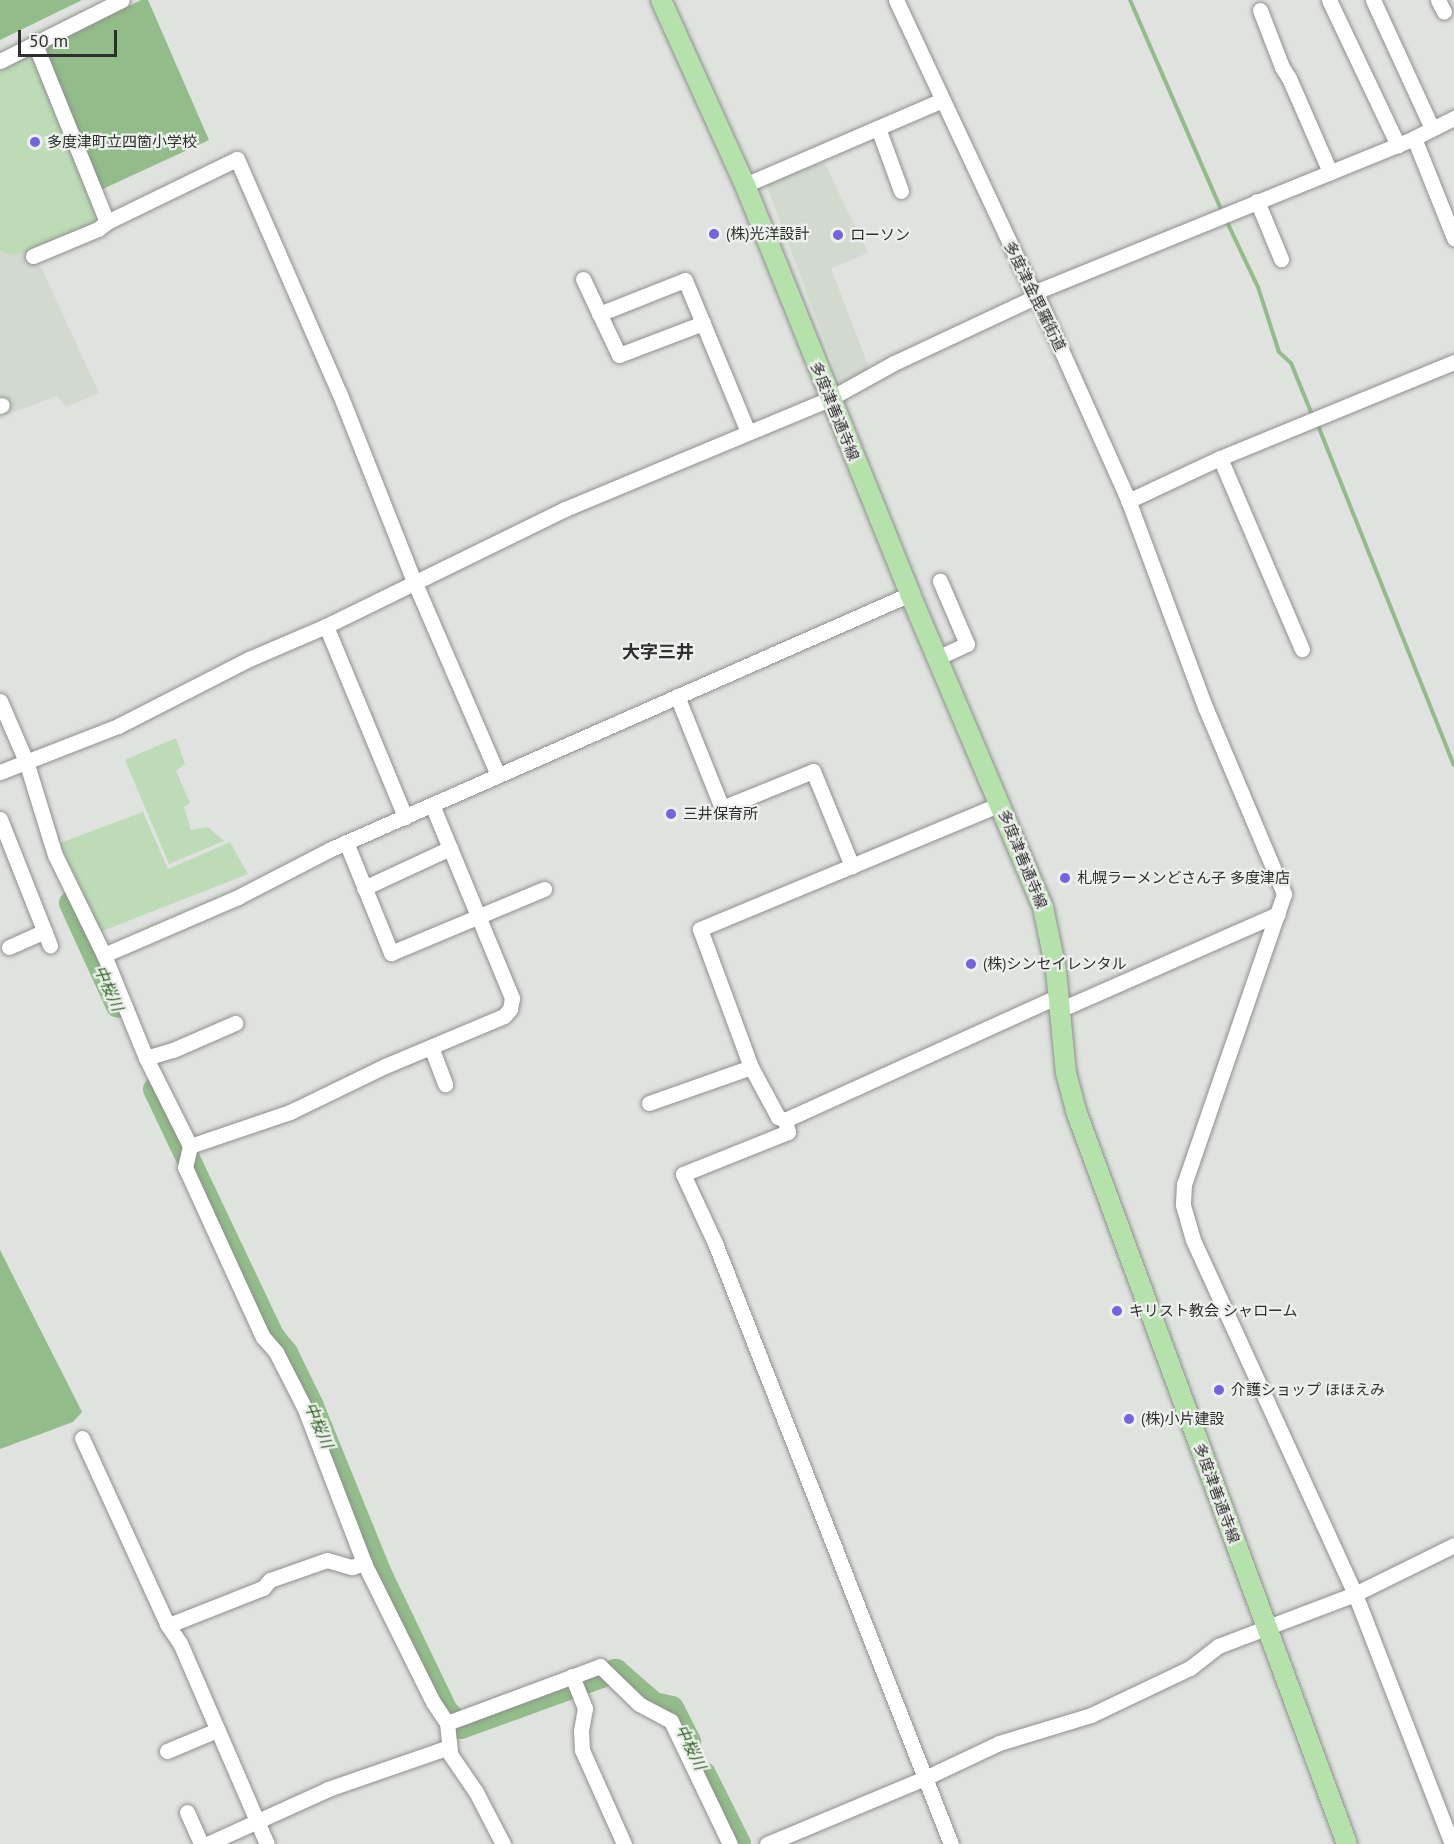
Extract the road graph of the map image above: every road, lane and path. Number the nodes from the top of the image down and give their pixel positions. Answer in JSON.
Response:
{"nodes":[{"id":1,"x":122,"y":0,"type":"edge"},
{"id":2,"x":662,"y":0,"type":"edge"},
{"id":3,"x":896,"y":0,"type":"edge"},
{"id":4,"x":1372,"y":0,"type":"edge"},
{"id":5,"x":1260,"y":10,"type":"dead end"},
{"id":6,"x":1330,"y":11,"type":"edge"},
{"id":7,"x":34,"y":44,"type":"junction"},
{"id":8,"x":0,"y":61,"type":"edge"},
{"id":9,"x":942,"y":100,"type":"junction"},
{"id":10,"x":1454,"y":118,"type":"edge"},
{"id":11,"x":878,"y":128,"type":"junction"},
{"id":12,"x":1431,"y":128,"type":"junction"},
{"id":13,"x":1414,"y":138,"type":"junction"},
{"id":14,"x":1398,"y":145,"type":"junction"},
{"id":15,"x":1330,"y":172,"type":"junction"},
{"id":16,"x":745,"y":185,"type":"junction"},
{"id":17,"x":901,"y":191,"type":"dead end"},
{"id":18,"x":1257,"y":201,"type":"junction"},
{"id":19,"x":107,"y":222,"type":"junction"},
{"id":20,"x":1454,"y":238,"type":"edge"},
{"id":21,"x":33,"y":256,"type":"dead end"},
{"id":22,"x":1281,"y":259,"type":"dead end"},
{"id":23,"x":583,"y":279,"type":"dead end"},
{"id":24,"x":1035,"y":295,"type":"junction"},
{"id":25,"x":599,"y":314,"type":"junction"},
{"id":26,"x":703,"y":323,"type":"junction"},
{"id":27,"x":1454,"y":362,"type":"edge"},
{"id":28,"x":829,"y":399,"type":"junction"},
{"id":29,"x":748,"y":432,"type":"junction"},
{"id":30,"x":1220,"y":458,"type":"junction"},
{"id":31,"x":1128,"y":501,"type":"junction"},
{"id":32,"x":414,"y":581,"type":"junction"},
{"id":33,"x":940,"y":581,"type":"dead end"},
{"id":34,"x":909,"y":594,"type":"junction"},
{"id":35,"x":326,"y":626,"type":"junction"},
{"id":36,"x":1302,"y":649,"type":"dead end"},
{"id":37,"x":937,"y":658,"type":"junction"},
{"id":38,"x":677,"y":696,"type":"junction"},
{"id":39,"x":0,"y":701,"type":"edge"},
{"id":40,"x":26,"y":761,"type":"junction"},
{"id":41,"x":0,"y":772,"type":"edge"},
{"id":42,"x":498,"y":775,"type":"junction"},
{"id":43,"x":1000,"y":804,"type":"junction"},
{"id":44,"x":432,"y":805,"type":"junction"},
{"id":45,"x":405,"y":817,"type":"junction"},
{"id":46,"x":0,"y":819,"type":"edge"},
{"id":47,"x":346,"y":842,"type":"junction"},
{"id":48,"x":450,"y":848,"type":"junction"},
{"id":49,"x":7,"y":855,"type":"edge"},
{"id":50,"x":852,"y":866,"type":"junction"},
{"id":51,"x":364,"y":888,"type":"junction"},
{"id":52,"x":544,"y":889,"type":"dead end"},
{"id":53,"x":1278,"y":914,"type":"junction"},
{"id":54,"x":478,"y":917,"type":"junction"},
{"id":55,"x":9,"y":946,"type":"dead end"},
{"id":56,"x":104,"y":955,"type":"junction"},
{"id":57,"x":1059,"y":1003,"type":"junction"},
{"id":58,"x":235,"y":1023,"type":"dead end"},
{"id":59,"x":431,"y":1047,"type":"junction"},
{"id":60,"x":146,"y":1058,"type":"junction"},
{"id":61,"x":751,"y":1067,"type":"junction"},
{"id":62,"x":445,"y":1084,"type":"dead end"},
{"id":63,"x":649,"y":1103,"type":"dead end"},
{"id":64,"x":785,"y":1120,"type":"junction"},
{"id":65,"x":188,"y":1153,"type":"junction"},
{"id":66,"x":82,"y":1438,"type":"dead end"},
{"id":67,"x":1454,"y":1545,"type":"edge"},
{"id":68,"x":364,"y":1563,"type":"junction"},
{"id":69,"x":1355,"y":1594,"type":"junction"},
{"id":70,"x":1266,"y":1626,"type":"junction"},
{"id":71,"x":170,"y":1628,"type":"junction"},
{"id":72,"x":574,"y":1681,"type":"junction"},
{"id":73,"x":452,"y":1721,"type":"junction"},
{"id":74,"x":218,"y":1730,"type":"junction"},
{"id":75,"x":449,"y":1747,"type":"junction"},
{"id":76,"x":168,"y":1751,"type":"dead end"},
{"id":77,"x":925,"y":1778,"type":"junction"},
{"id":78,"x":187,"y":1812,"type":"dead end"},
{"id":79,"x":258,"y":1822,"type":"junction"},
{"id":80,"x":1450,"y":1826,"type":"edge"},
{"id":81,"x":201,"y":1844,"type":"edge"},
{"id":82,"x":207,"y":1844,"type":"edge"},
{"id":83,"x":267,"y":1844,"type":"edge"},
{"id":84,"x":503,"y":1844,"type":"edge"},
{"id":85,"x":624,"y":1844,"type":"edge"},
{"id":86,"x":730,"y":1844,"type":"edge"},
{"id":87,"x":767,"y":1844,"type":"edge"},
{"id":88,"x":951,"y":1844,"type":"edge"},
{"id":89,"x":1347,"y":1844,"type":"edge"},
{"id":90,"x":1452,"y":1844,"type":"edge"}],
"edges":[{"from":1,"to":7,"type":"street"},
{"from":2,"to":16,"type":"main road","name":"多度津善通寺線"},
{"from":3,"to":9,"type":"street","name":"多度津金毘羅街道"},
{"from":4,"to":12,"type":"street"},
{"from":5,"to":15,"type":"street"},
{"from":6,"to":14,"type":"street"},
{"from":7,"to":8,"type":"street"},
{"from":7,"to":19,"type":"street"},
{"from":9,"to":11,"type":"street"},
{"from":9,"to":24,"type":"street","name":"多度津金毘羅街道"},
{"from":10,"to":12,"type":"street"},
{"from":11,"to":16,"type":"street"},
{"from":11,"to":17,"type":"street"},
{"from":12,"to":13,"type":"street"},
{"from":13,"to":14,"type":"street"},
{"from":13,"to":20,"type":"street"},
{"from":14,"to":15,"type":"street"},
{"from":15,"to":18,"type":"street"},
{"from":16,"to":28,"type":"main road","name":"多度津善通寺線"},
{"from":18,"to":22,"type":"street"},
{"from":18,"to":24,"type":"street"},
{"from":19,"to":21,"type":"street"},
{"from":19,"to":32,"type":"street"},
{"from":23,"to":25,"type":"street"},
{"from":24,"to":28,"type":"street"},
{"from":24,"to":31,"type":"street","name":"多度津金毘羅街道"},
{"from":25,"to":26,"type":"street"},
{"from":25,"to":26,"type":"street"},
{"from":26,"to":29,"type":"street"},
{"from":27,"to":30,"type":"street"},
{"from":28,"to":29,"type":"street"},
{"from":28,"to":34,"type":"main road","name":"多度津善通寺線"},
{"from":29,"to":32,"type":"street"},
{"from":30,"to":31,"type":"street"},
{"from":30,"to":36,"type":"street"},
{"from":31,"to":53,"type":"street","name":"多度津金毘羅街道"},
{"from":32,"to":35,"type":"street"},
{"from":32,"to":42,"type":"street"},
{"from":33,"to":37,"type":"street"},
{"from":34,"to":37,"type":"main road","name":"多度津善通寺線"},
{"from":34,"to":38,"type":"street"},
{"from":35,"to":40,"type":"street"},
{"from":35,"to":45,"type":"street"},
{"from":37,"to":43,"type":"main road","name":"多度津善通寺線"},
{"from":38,"to":42,"type":"street"},
{"from":38,"to":50,"type":"street"},
{"from":39,"to":40,"type":"street"},
{"from":40,"to":41,"type":"street"},
{"from":40,"to":56,"type":"street"},
{"from":42,"to":44,"type":"street"},
{"from":43,"to":50,"type":"street"},
{"from":43,"to":57,"type":"main road","name":"多度津善通寺線"},
{"from":44,"to":45,"type":"street"},
{"from":44,"to":48,"type":"street"},
{"from":45,"to":47,"type":"street"},
{"from":46,"to":49,"type":"street"},
{"from":47,"to":51,"type":"street"},
{"from":47,"to":56,"type":"street"},
{"from":48,"to":51,"type":"street"},
{"from":48,"to":54,"type":"street"},
{"from":49,"to":55,"type":"street"},
{"from":50,"to":61,"type":"street"},
{"from":51,"to":54,"type":"street"},
{"from":52,"to":54,"type":"street"},
{"from":53,"to":57,"type":"street"},
{"from":53,"to":69,"type":"street","name":"多度津金毘羅街道"},
{"from":54,"to":59,"type":"street"},
{"from":56,"to":60,"type":"street"},
{"from":57,"to":64,"type":"street"},
{"from":57,"to":70,"type":"main road","name":"多度津善通寺線"},
{"from":58,"to":60,"type":"street"},
{"from":59,"to":62,"type":"street"},
{"from":59,"to":65,"type":"street"},
{"from":60,"to":65,"type":"street"},
{"from":61,"to":63,"type":"street"},
{"from":61,"to":64,"type":"street"},
{"from":64,"to":77,"type":"street"},
{"from":65,"to":68,"type":"street"},
{"from":66,"to":71,"type":"street"},
{"from":67,"to":69,"type":"street"},
{"from":68,"to":71,"type":"street"},
{"from":68,"to":73,"type":"street"},
{"from":69,"to":70,"type":"street"},
{"from":69,"to":80,"type":"street","name":"多度津金毘羅街道"},
{"from":70,"to":77,"type":"street"},
{"from":70,"to":89,"type":"main road","name":"多度津善通寺線"},
{"from":71,"to":74,"type":"street"},
{"from":72,"to":73,"type":"street"},
{"from":72,"to":85,"type":"street"},
{"from":72,"to":86,"type":"street"},
{"from":73,"to":75,"type":"street"},
{"from":74,"to":76,"type":"street"},
{"from":74,"to":79,"type":"street"},
{"from":75,"to":79,"type":"street"},
{"from":75,"to":84,"type":"street"},
{"from":77,"to":87,"type":"street"},
{"from":77,"to":88,"type":"street"},
{"from":78,"to":81,"type":"street"},
{"from":79,"to":82,"type":"street"},
{"from":79,"to":83,"type":"street"},
{"from":80,"to":90,"type":"street","name":"多度津金毘羅街道"}]}
